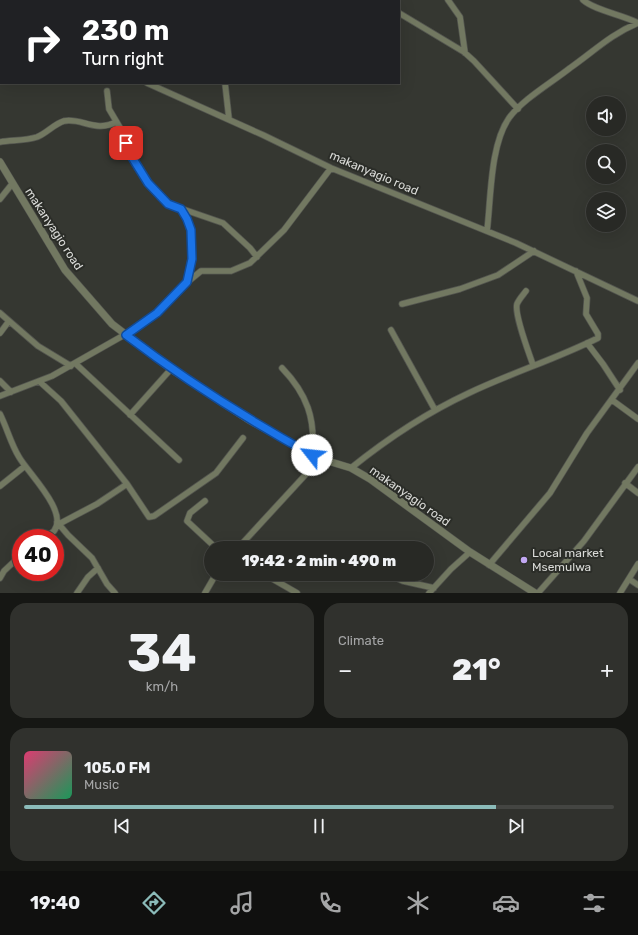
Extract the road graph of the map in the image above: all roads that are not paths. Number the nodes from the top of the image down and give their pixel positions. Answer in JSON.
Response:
{"nodes":[{"id":1,"x":448,"y":0,"type":"edge"},
{"id":2,"x":583,"y":0,"type":"edge"},
{"id":3,"x":400,"y":14,"type":"edge"},
{"id":4,"x":638,"y":23,"type":"edge"},
{"id":5,"x":465,"y":53,"type":"junction"},
{"id":6,"x":149,"y":84,"type":"edge"},
{"id":7,"x":225,"y":84,"type":"edge"},
{"id":8,"x":107,"y":90,"type":"dead end"},
{"id":9,"x":518,"y":110,"type":"junction"},
{"id":10,"x":229,"y":120,"type":"junction"},
{"id":11,"x":116,"y":122,"type":"junction"},
{"id":12,"x":0,"y":142,"type":"edge"},
{"id":13,"x":0,"y":162,"type":"edge"},
{"id":14,"x":330,"y":168,"type":"junction"},
{"id":15,"x":12,"y":184,"type":"junction"},
{"id":16,"x":0,"y":199,"type":"edge"},
{"id":17,"x":181,"y":209,"type":"junction"},
{"id":18,"x":487,"y":231,"type":"junction"},
{"id":19,"x":534,"y":251,"type":"junction"},
{"id":20,"x":256,"y":257,"type":"junction"},
{"id":21,"x":576,"y":270,"type":"junction"},
{"id":22,"x":187,"y":282,"type":"junction"},
{"id":23,"x":526,"y":291,"type":"dead end"},
{"id":24,"x":638,"y":301,"type":"edge"},
{"id":25,"x":402,"y":304,"type":"dead end"},
{"id":26,"x":0,"y":313,"type":"edge"},
{"id":27,"x":9,"y":321,"type":"junction"},
{"id":28,"x":391,"y":330,"type":"dead end"},
{"id":29,"x":0,"y":333,"type":"edge"},
{"id":30,"x":126,"y":335,"type":"junction"},
{"id":31,"x":587,"y":343,"type":"junction"},
{"id":32,"x":638,"y":363,"type":"edge"},
{"id":33,"x":73,"y":365,"type":"junction"},
{"id":34,"x":533,"y":365,"type":"junction"},
{"id":35,"x":282,"y":368,"type":"dead end"},
{"id":36,"x":171,"y":369,"type":"junction"},
{"id":37,"x":0,"y":381,"type":"edge"},
{"id":38,"x":40,"y":382,"type":"junction"},
{"id":39,"x":620,"y":390,"type":"junction"},
{"id":40,"x":11,"y":392,"type":"junction"},
{"id":41,"x":0,"y":396,"type":"edge"},
{"id":42,"x":612,"y":400,"type":"junction"},
{"id":43,"x":435,"y":410,"type":"junction"},
{"id":44,"x":0,"y":414,"type":"edge"},
{"id":45,"x":130,"y":415,"type":"junction"},
{"id":46,"x":638,"y":419,"type":"edge"},
{"id":47,"x":243,"y":438,"type":"dead end"},
{"id":48,"x":312,"y":455,"type":"junction"},
{"id":49,"x":320,"y":459,"type":"junction"},
{"id":50,"x":179,"y":460,"type":"dead end"},
{"id":51,"x":25,"y":466,"type":"junction"},
{"id":52,"x":638,"y":467,"type":"edge"},
{"id":53,"x":350,"y":468,"type":"junction"},
{"id":54,"x":127,"y":484,"type":"junction"},
{"id":55,"x":625,"y":484,"type":"junction"},
{"id":56,"x":0,"y":486,"type":"edge"},
{"id":57,"x":638,"y":493,"type":"edge"},
{"id":58,"x":205,"y":501,"type":"dead end"},
{"id":59,"x":58,"y":523,"type":"junction"},
{"id":60,"x":55,"y":529,"type":"edge"},
{"id":61,"x":208,"y":541,"type":"edge"},
{"id":62,"x":244,"y":541,"type":"edge"},
{"id":63,"x":470,"y":552,"type":"junction"},
{"id":64,"x":12,"y":563,"type":"edge"},
{"id":65,"x":638,"y":564,"type":"edge"},
{"id":66,"x":490,"y":565,"type":"junction"},
{"id":67,"x":98,"y":568,"type":"junction"},
{"id":68,"x":0,"y":578,"type":"edge"},
{"id":69,"x":629,"y":580,"type":"junction"},
{"id":70,"x":212,"y":581,"type":"edge"},
{"id":71,"x":276,"y":581,"type":"edge"},
{"id":72,"x":403,"y":581,"type":"edge"},
{"id":73,"x":638,"y":585,"type":"edge"},
{"id":74,"x":434,"y":588,"type":"junction"},
{"id":75,"x":77,"y":593,"type":"edge"},
{"id":76,"x":115,"y":593,"type":"edge"},
{"id":77,"x":205,"y":593,"type":"edge"},
{"id":78,"x":297,"y":593,"type":"edge"},
{"id":79,"x":428,"y":593,"type":"edge"},
{"id":80,"x":535,"y":593,"type":"edge"},
{"id":81,"x":538,"y":593,"type":"edge"},
{"id":82,"x":620,"y":593,"type":"edge"}],
"edges":[{"from":1,"to":5,"type":"street"},
{"from":2,"to":4,"type":"street"},
{"from":3,"to":5,"type":"street"},
{"from":4,"to":9,"type":"street"},
{"from":5,"to":9,"type":"street"},
{"from":6,"to":10,"type":"street","name":"makanyagio road"},
{"from":7,"to":10,"type":"street"},
{"from":8,"to":11,"type":"street"},
{"from":9,"to":18,"type":"street"},
{"from":10,"to":14,"type":"street","name":"makanyagio road"},
{"from":11,"to":12,"type":"street"},
{"from":11,"to":17,"type":"street"},
{"from":13,"to":15,"type":"street","name":"makanyagio road"},
{"from":14,"to":18,"type":"street","name":"makanyagio road"},
{"from":14,"to":20,"type":"street"},
{"from":15,"to":16,"type":"street"},
{"from":15,"to":30,"type":"street","name":"makanyagio road"},
{"from":17,"to":20,"type":"street"},
{"from":17,"to":22,"type":"street"},
{"from":18,"to":19,"type":"street","name":"makanyagio road"},
{"from":19,"to":21,"type":"street","name":"makanyagio road"},
{"from":19,"to":25,"type":"street"},
{"from":20,"to":22,"type":"street"},
{"from":21,"to":24,"type":"street","name":"makanyagio road"},
{"from":21,"to":31,"type":"street"},
{"from":22,"to":30,"type":"street"},
{"from":23,"to":34,"type":"street"},
{"from":26,"to":27,"type":"street"},
{"from":27,"to":29,"type":"street"},
{"from":27,"to":33,"type":"street"},
{"from":28,"to":43,"type":"street"},
{"from":30,"to":33,"type":"street"},
{"from":30,"to":36,"type":"street","name":"makanyagio road"},
{"from":31,"to":34,"type":"street"},
{"from":31,"to":39,"type":"street"},
{"from":32,"to":39,"type":"street"},
{"from":33,"to":38,"type":"street"},
{"from":33,"to":45,"type":"street"},
{"from":34,"to":43,"type":"street"},
{"from":35,"to":48,"type":"street"},
{"from":36,"to":45,"type":"street"},
{"from":36,"to":48,"type":"street","name":"makanyagio road"},
{"from":37,"to":40,"type":"street"},
{"from":38,"to":40,"type":"street"},
{"from":38,"to":54,"type":"street"},
{"from":39,"to":42,"type":"street"},
{"from":40,"to":41,"type":"street"},
{"from":42,"to":46,"type":"street"},
{"from":42,"to":66,"type":"street"},
{"from":43,"to":53,"type":"street"},
{"from":44,"to":51,"type":"street"},
{"from":45,"to":50,"type":"street"},
{"from":47,"to":54,"type":"street"},
{"from":48,"to":49,"type":"street","name":"makanyagio road"},
{"from":49,"to":53,"type":"street","name":"makanyagio road"},
{"from":49,"to":62,"type":"street"},
{"from":51,"to":56,"type":"street"},
{"from":51,"to":59,"type":"street"},
{"from":52,"to":55,"type":"street"},
{"from":53,"to":63,"type":"street","name":"makanyagio road"},
{"from":54,"to":59,"type":"street"},
{"from":55,"to":57,"type":"street"},
{"from":55,"to":81,"type":"street"},
{"from":58,"to":61,"type":"street"},
{"from":59,"to":60,"type":"street"},
{"from":59,"to":67,"type":"street"},
{"from":63,"to":66,"type":"street","name":"makanyagio road"},
{"from":63,"to":74,"type":"street"},
{"from":64,"to":68,"type":"street"},
{"from":65,"to":69,"type":"street"},
{"from":66,"to":80,"type":"street","name":"makanyagio road"},
{"from":67,"to":75,"type":"street"},
{"from":67,"to":76,"type":"street"},
{"from":69,"to":73,"type":"street"},
{"from":69,"to":82,"type":"street"},
{"from":70,"to":77,"type":"street"},
{"from":71,"to":78,"type":"street"},
{"from":72,"to":74,"type":"street"},
{"from":74,"to":79,"type":"street"}]}
